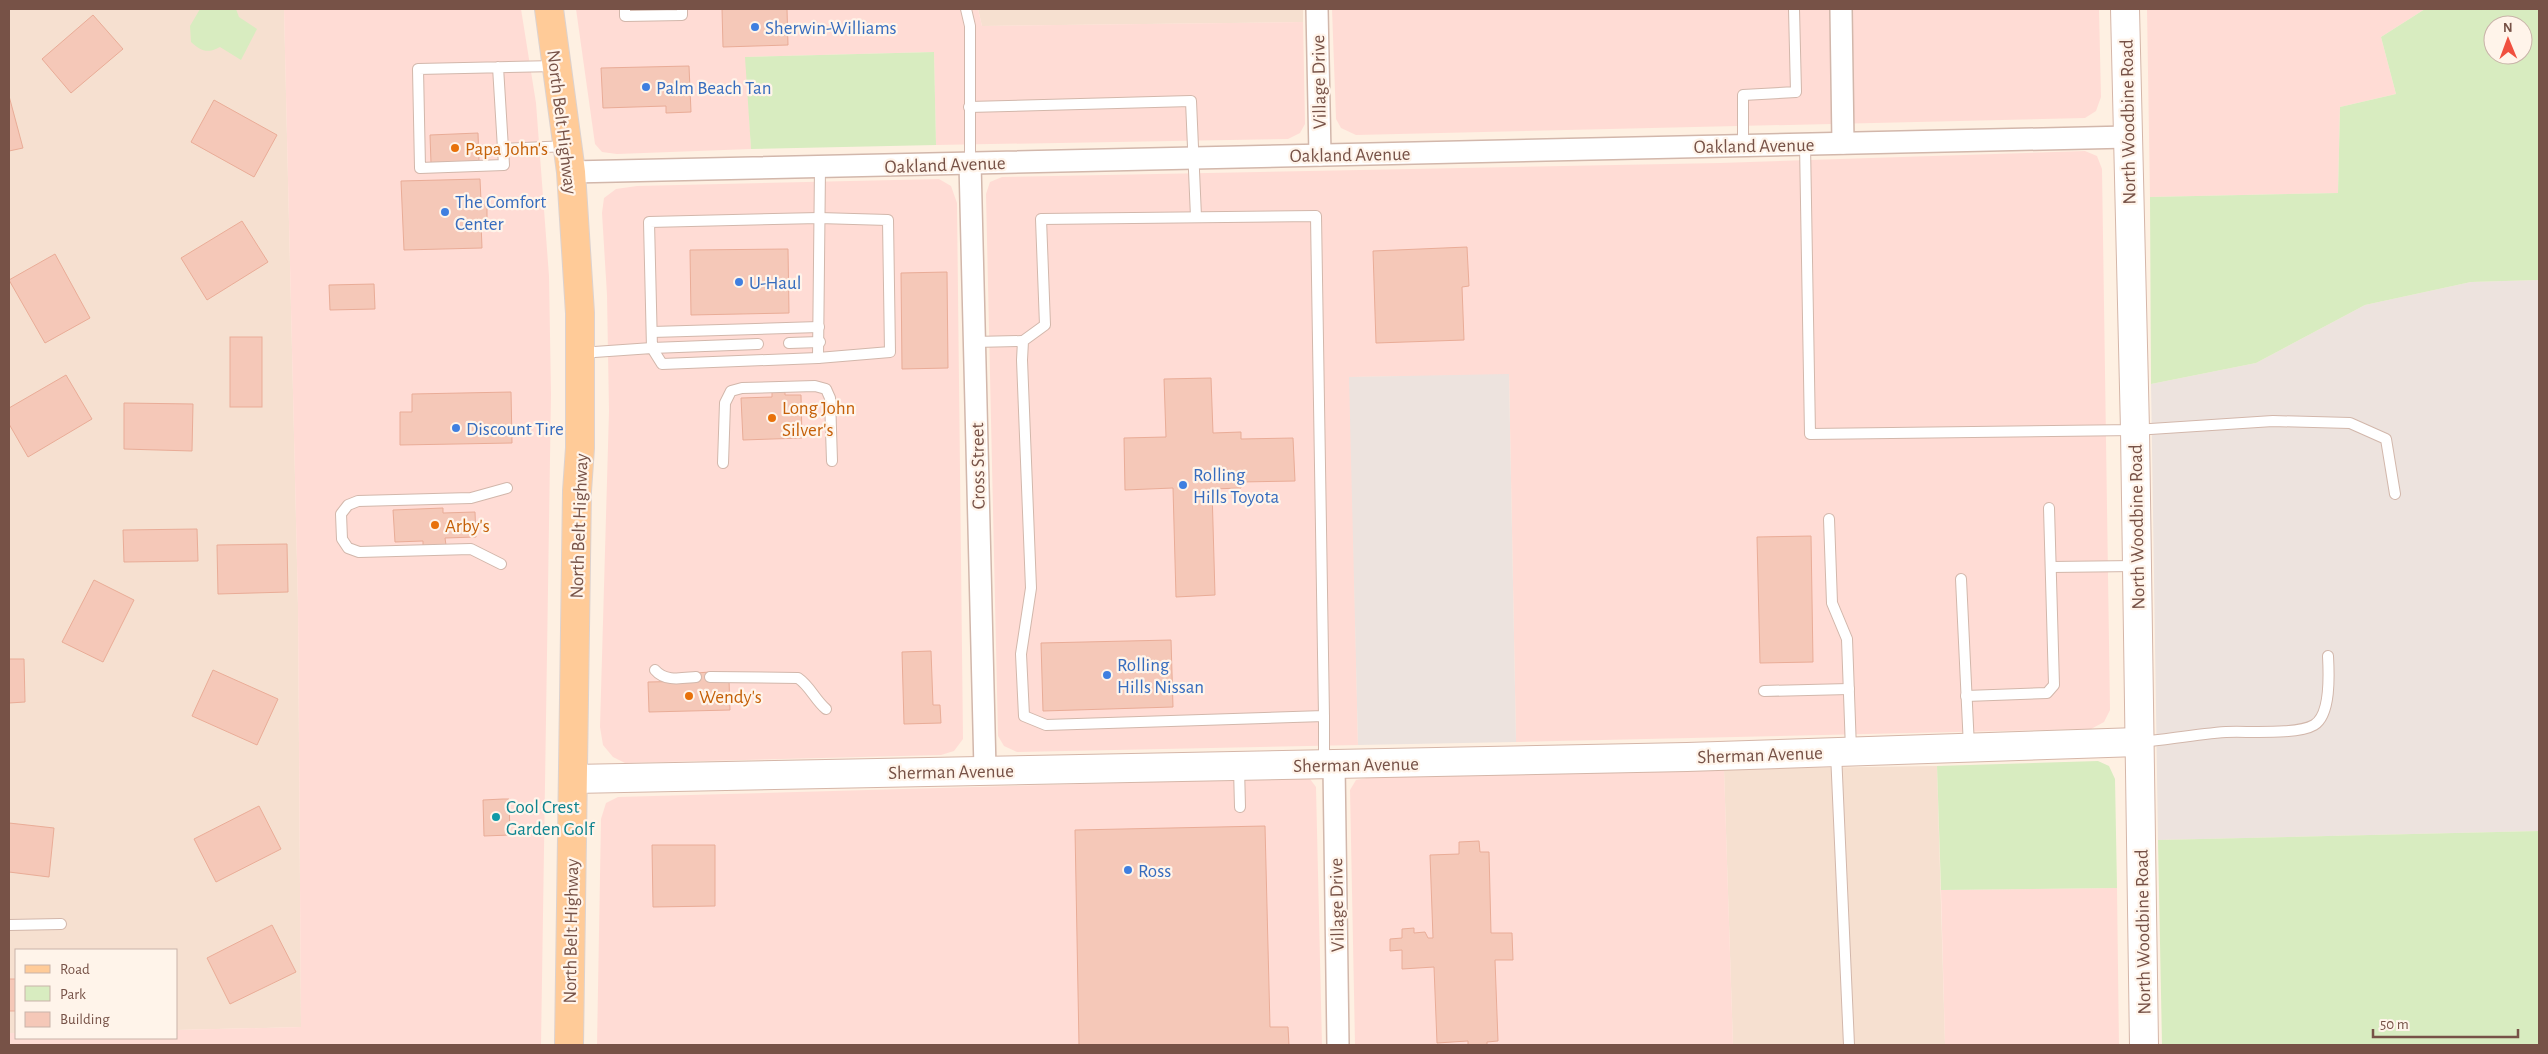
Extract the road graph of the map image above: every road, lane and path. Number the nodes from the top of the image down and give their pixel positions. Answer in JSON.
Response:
{"nodes":[{"id":1,"x":549,"y":9,"type":"edge"},
{"id":2,"x":625,"y":9,"type":"edge"},
{"id":3,"x":682,"y":9,"type":"edge"},
{"id":4,"x":966,"y":9,"type":"edge"},
{"id":5,"x":1317,"y":9,"type":"edge"},
{"id":6,"x":1794,"y":9,"type":"edge"},
{"id":7,"x":1841,"y":9,"type":"edge"},
{"id":8,"x":2125,"y":9,"type":"edge"},
{"id":9,"x":557,"y":66,"type":"junction"},
{"id":10,"x":498,"y":67,"type":"junction"},
{"id":11,"x":969,"y":107,"type":"junction"},
{"id":12,"x":2128,"y":136,"type":"junction"},
{"id":13,"x":1805,"y":144,"type":"junction"},
{"id":14,"x":1843,"y":144,"type":"junction"},
{"id":15,"x":1743,"y":145,"type":"junction"},
{"id":16,"x":503,"y":150,"type":"junction"},
{"id":17,"x":1320,"y":155,"type":"junction"},
{"id":18,"x":1193,"y":158,"type":"junction"},
{"id":19,"x":569,"y":159,"type":"junction"},
{"id":20,"x":970,"y":163,"type":"junction"},
{"id":21,"x":820,"y":167,"type":"junction"},
{"id":22,"x":1196,"y":217,"type":"junction"},
{"id":23,"x":819,"y":218,"type":"junction"},
{"id":24,"x":819,"y":327,"type":"junction"},
{"id":25,"x":652,"y":332,"type":"junction"},
{"id":26,"x":1023,"y":341,"type":"junction"},
{"id":27,"x":820,"y":342,"type":"junction"},
{"id":28,"x":974,"y":342,"type":"junction"},
{"id":29,"x":789,"y":343,"type":"dead end"},
{"id":30,"x":758,"y":344,"type":"dead end"},
{"id":31,"x":652,"y":348,"type":"junction"},
{"id":32,"x":579,"y":353,"type":"junction"},
{"id":33,"x":818,"y":358,"type":"junction"},
{"id":34,"x":2135,"y":430,"type":"junction"},
{"id":35,"x":832,"y":461,"type":"dead end"},
{"id":36,"x":723,"y":463,"type":"dead end"},
{"id":37,"x":507,"y":488,"type":"dead end"},
{"id":38,"x":2395,"y":494,"type":"dead end"},
{"id":39,"x":2049,"y":508,"type":"dead end"},
{"id":40,"x":1829,"y":518,"type":"dead end"},
{"id":41,"x":502,"y":564,"type":"dead end"},
{"id":42,"x":2136,"y":566,"type":"junction"},
{"id":43,"x":2051,"y":567,"type":"junction"},
{"id":44,"x":1961,"y":579,"type":"dead end"},
{"id":45,"x":2328,"y":656,"type":"dead end"},
{"id":46,"x":655,"y":670,"type":"dead end"},
{"id":47,"x":710,"y":676,"type":"dead end"},
{"id":48,"x":696,"y":677,"type":"dead end"},
{"id":49,"x":1849,"y":689,"type":"junction"},
{"id":50,"x":1764,"y":691,"type":"dead end"},
{"id":51,"x":1966,"y":696,"type":"junction"},
{"id":52,"x":826,"y":709,"type":"dead end"},
{"id":53,"x":1324,"y":716,"type":"junction"},
{"id":54,"x":2138,"y":742,"type":"junction"},
{"id":55,"x":1969,"y":748,"type":"junction"},
{"id":56,"x":1843,"y":751,"type":"junction"},
{"id":57,"x":1329,"y":765,"type":"junction"},
{"id":58,"x":1239,"y":766,"type":"junction"},
{"id":59,"x":985,"y":769,"type":"junction"},
{"id":60,"x":573,"y":779,"type":"junction"},
{"id":61,"x":1240,"y":807,"type":"dead end"},
{"id":62,"x":61,"y":924,"type":"dead end"},
{"id":63,"x":9,"y":925,"type":"edge"},
{"id":64,"x":569,"y":1045,"type":"edge"},
{"id":65,"x":1338,"y":1045,"type":"edge"},
{"id":66,"x":1849,"y":1045,"type":"edge"},
{"id":67,"x":2144,"y":1045,"type":"edge"}],
"edges":[{"from":1,"to":9,"type":"main road","name":"North Belt Highway"},
{"from":2,"to":3,"type":"lane"},
{"from":4,"to":11,"type":"lane"},
{"from":5,"to":17,"type":"street","name":"Village Drive"},
{"from":6,"to":15,"type":"lane"},
{"from":7,"to":14,"type":"street"},
{"from":8,"to":12,"type":"street","name":"North Woodbine Road"},
{"from":9,"to":10,"type":"lane"},
{"from":9,"to":19,"type":"main road","name":"North Belt Highway"},
{"from":10,"to":16,"type":"lane"},
{"from":10,"to":16,"type":"lane"},
{"from":11,"to":18,"type":"lane"},
{"from":11,"to":20,"type":"lane"},
{"from":12,"to":14,"type":"street","name":"Oakland Avenue"},
{"from":12,"to":34,"type":"street","name":"North Woodbine Road"},
{"from":13,"to":14,"type":"street","name":"Oakland Avenue"},
{"from":13,"to":15,"type":"street","name":"Oakland Avenue"},
{"from":13,"to":34,"type":"lane"},
{"from":15,"to":17,"type":"street","name":"Oakland Avenue"},
{"from":16,"to":19,"type":"lane"},
{"from":17,"to":18,"type":"street","name":"Oakland Avenue"},
{"from":18,"to":20,"type":"street","name":"Oakland Avenue"},
{"from":18,"to":22,"type":"lane"},
{"from":19,"to":21,"type":"street","name":"Oakland Avenue"},
{"from":19,"to":32,"type":"main road","name":"North Belt Highway"},
{"from":20,"to":21,"type":"street","name":"Oakland Avenue"},
{"from":20,"to":28,"type":"street","name":"Cross Street"},
{"from":21,"to":23,"type":"lane"},
{"from":22,"to":26,"type":"lane"},
{"from":22,"to":53,"type":"lane"},
{"from":23,"to":24,"type":"lane"},
{"from":23,"to":25,"type":"lane"},
{"from":23,"to":33,"type":"lane"},
{"from":24,"to":25,"type":"lane"},
{"from":24,"to":27,"type":"lane"},
{"from":25,"to":31,"type":"lane"},
{"from":26,"to":28,"type":"lane"},
{"from":26,"to":53,"type":"lane"},
{"from":27,"to":29,"type":"lane"},
{"from":27,"to":33,"type":"lane"},
{"from":28,"to":59,"type":"street","name":"Cross Street"},
{"from":30,"to":31,"type":"lane"},
{"from":31,"to":32,"type":"lane"},
{"from":31,"to":33,"type":"lane"},
{"from":32,"to":60,"type":"main road","name":"North Belt Highway"},
{"from":34,"to":38,"type":"lane"},
{"from":34,"to":42,"type":"street","name":"North Woodbine Road"},
{"from":35,"to":36,"type":"lane"},
{"from":37,"to":41,"type":"lane"},
{"from":39,"to":43,"type":"lane"},
{"from":40,"to":49,"type":"lane"},
{"from":42,"to":43,"type":"lane"},
{"from":42,"to":54,"type":"street","name":"North Woodbine Road"},
{"from":43,"to":51,"type":"lane"},
{"from":44,"to":51,"type":"lane"},
{"from":45,"to":54,"type":"lane"},
{"from":46,"to":48,"type":"lane"},
{"from":47,"to":52,"type":"lane"},
{"from":49,"to":50,"type":"lane"},
{"from":49,"to":56,"type":"lane"},
{"from":51,"to":55,"type":"lane"},
{"from":53,"to":57,"type":"lane"},
{"from":54,"to":55,"type":"street","name":"Sherman Avenue"},
{"from":54,"to":67,"type":"street","name":"North Woodbine Road"},
{"from":55,"to":56,"type":"street","name":"Sherman Avenue"},
{"from":56,"to":57,"type":"street","name":"Sherman Avenue"},
{"from":56,"to":66,"type":"lane"},
{"from":57,"to":58,"type":"street","name":"Sherman Avenue"},
{"from":57,"to":65,"type":"street","name":"Village Drive"},
{"from":58,"to":59,"type":"street","name":"Sherman Avenue"},
{"from":58,"to":61,"type":"lane"},
{"from":59,"to":60,"type":"street","name":"Sherman Avenue"},
{"from":60,"to":64,"type":"main road","name":"North Belt Highway"},
{"from":62,"to":63,"type":"lane"}]}
